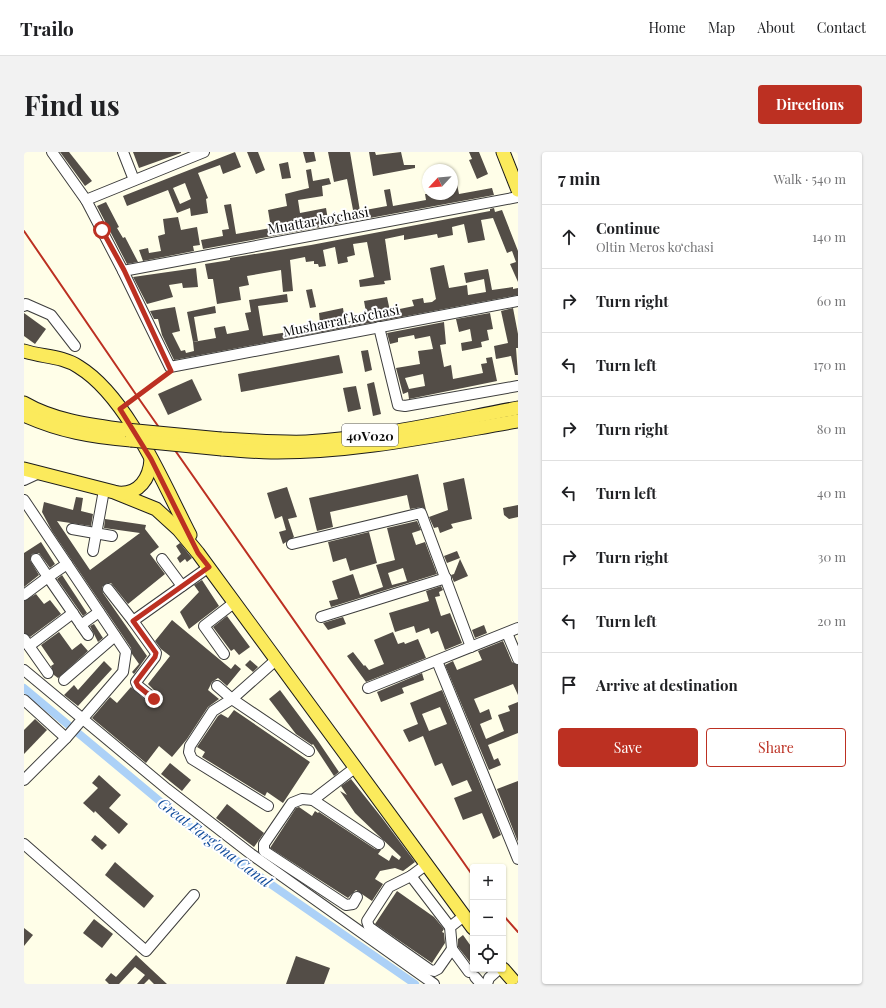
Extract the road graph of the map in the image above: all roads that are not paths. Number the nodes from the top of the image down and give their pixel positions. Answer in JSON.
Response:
{"nodes":[{"id":1,"x":52,"y":152,"type":"edge"},
{"id":2,"x":123,"y":152,"type":"edge"},
{"id":3,"x":204,"y":152,"type":"edge"},
{"id":4,"x":503,"y":152,"type":"edge"},
{"id":5,"x":134,"y":180,"type":"junction"},
{"id":6,"x":518,"y":190,"type":"edge"},
{"id":7,"x":518,"y":197,"type":"edge"},
{"id":8,"x":86,"y":200,"type":"junction"},
{"id":9,"x":124,"y":270,"type":"junction"},
{"id":10,"x":518,"y":301,"type":"edge"},
{"id":11,"x":25,"y":304,"type":"edge"},
{"id":12,"x":379,"y":327,"type":"junction"},
{"id":13,"x":75,"y":346,"type":"dead end"},
{"id":14,"x":24,"y":351,"type":"edge"},
{"id":15,"x":518,"y":386,"type":"edge"},
{"id":16,"x":24,"y":403,"type":"edge"},
{"id":17,"x":518,"y":408,"type":"edge"},
{"id":18,"x":24,"y":415,"type":"edge"},
{"id":19,"x":518,"y":421,"type":"edge"},
{"id":20,"x":128,"y":435,"type":"junction"},
{"id":21,"x":221,"y":444,"type":"junction"},
{"id":22,"x":151,"y":459,"type":"junction"},
{"id":23,"x":24,"y":469,"type":"edge"},
{"id":24,"x":39,"y":473,"type":"junction"},
{"id":25,"x":24,"y":480,"type":"edge"},
{"id":26,"x":109,"y":491,"type":"junction"},
{"id":27,"x":24,"y":500,"type":"edge"},
{"id":28,"x":72,"y":529,"type":"dead end"},
{"id":29,"x":96,"y":534,"type":"junction"},
{"id":30,"x":112,"y":536,"type":"dead end"},
{"id":31,"x":292,"y":544,"type":"dead end"},
{"id":32,"x":93,"y":551,"type":"dead end"},
{"id":33,"x":198,"y":553,"type":"junction"},
{"id":34,"x":36,"y":559,"type":"dead end"},
{"id":35,"x":162,"y":559,"type":"dead end"},
{"id":36,"x":67,"y":564,"type":"junction"},
{"id":37,"x":209,"y":567,"type":"junction"},
{"id":38,"x":48,"y":577,"type":"junction"},
{"id":39,"x":446,"y":578,"type":"junction"},
{"id":40,"x":182,"y":586,"type":"junction"},
{"id":41,"x":108,"y":589,"type":"dead end"},
{"id":42,"x":24,"y":595,"type":"edge"},
{"id":43,"x":234,"y":602,"type":"junction"},
{"id":44,"x":99,"y":612,"type":"junction"},
{"id":45,"x":73,"y":613,"type":"junction"},
{"id":46,"x":321,"y":617,"type":"dead end"},
{"id":47,"x":133,"y":621,"type":"junction"},
{"id":48,"x":81,"y":625,"type":"junction"},
{"id":49,"x":518,"y":628,"type":"edge"},
{"id":50,"x":507,"y":633,"type":"junction"},
{"id":51,"x":88,"y":635,"type":"dead end"},
{"id":52,"x":115,"y":636,"type":"junction"},
{"id":53,"x":27,"y":642,"type":"edge"},
{"id":54,"x":471,"y":647,"type":"junction"},
{"id":55,"x":224,"y":654,"type":"dead end"},
{"id":56,"x":277,"y":659,"type":"junction"},
{"id":57,"x":518,"y":659,"type":"edge"},
{"id":58,"x":437,"y":661,"type":"junction"},
{"id":59,"x":24,"y":670,"type":"edge"},
{"id":60,"x":48,"y":674,"type":"dead end"},
{"id":61,"x":64,"y":680,"type":"dead end"},
{"id":62,"x":217,"y":686,"type":"dead end"},
{"id":63,"x":368,"y":688,"type":"dead end"},
{"id":64,"x":154,"y":699,"type":"dead end"},
{"id":65,"x":232,"y":699,"type":"junction"},
{"id":66,"x":24,"y":700,"type":"edge"},
{"id":67,"x":82,"y":719,"type":"junction"},
{"id":68,"x":66,"y":738,"type":"junction"},
{"id":69,"x":309,"y":752,"type":"dead end"},
{"id":70,"x":356,"y":767,"type":"junction"},
{"id":71,"x":24,"y":780,"type":"edge"},
{"id":72,"x":313,"y":800,"type":"junction"},
{"id":73,"x":268,"y":806,"type":"dead end"},
{"id":74,"x":24,"y":844,"type":"edge"},
{"id":75,"x":379,"y":844,"type":"dead end"},
{"id":76,"x":518,"y":859,"type":"edge"},
{"id":77,"x":427,"y":864,"type":"junction"},
{"id":78,"x":411,"y":876,"type":"junction"},
{"id":79,"x":194,"y":894,"type":"dead end"},
{"id":80,"x":358,"y":897,"type":"dead end"},
{"id":81,"x":464,"y":916,"type":"junction"},
{"id":82,"x":470,"y":924,"type":"edge"},
{"id":83,"x":450,"y":927,"type":"junction"},
{"id":84,"x":452,"y":949,"type":"junction"},
{"id":85,"x":496,"y":972,"type":"edge"},
{"id":86,"x":506,"y":972,"type":"edge"},
{"id":87,"x":475,"y":978,"type":"edge"},
{"id":88,"x":434,"y":984,"type":"edge"},
{"id":89,"x":487,"y":984,"type":"edge"},
{"id":90,"x":516,"y":984,"type":"edge"}],
"edges":[{"from":1,"to":8,"type":"street"},
{"from":2,"to":5,"type":"street"},
{"from":3,"to":5,"type":"street"},
{"from":4,"to":6,"type":"main road"},
{"from":5,"to":8,"type":"street"},
{"from":7,"to":9,"type":"street","name":"Muattar koʻchasi"},
{"from":8,"to":9,"type":"street"},
{"from":9,"to":12,"type":"street","name":"Musharraf koʻchasi"},
{"from":10,"to":12,"type":"street","name":"Musharraf koʻchasi"},
{"from":11,"to":13,"type":"street"},
{"from":12,"to":15,"type":"street"},
{"from":14,"to":22,"type":"main road"},
{"from":16,"to":20,"type":"main road","number":"40V020"},
{"from":17,"to":21,"type":"main road","number":"40V020"},
{"from":18,"to":20,"type":"main road","number":"40V020"},
{"from":19,"to":21,"type":"main road","number":"40V020"},
{"from":20,"to":21,"type":"main road","number":"40V020","bridge":true},
{"from":22,"to":26,"type":"main road"},
{"from":22,"to":33,"type":"main road"},
{"from":23,"to":24,"type":"main road"},
{"from":24,"to":25,"type":"street"},
{"from":24,"to":26,"type":"main road"},
{"from":26,"to":29,"type":"street"},
{"from":26,"to":33,"type":"main road"},
{"from":27,"to":36,"type":"street"},
{"from":28,"to":29,"type":"street"},
{"from":29,"to":30,"type":"street"},
{"from":29,"to":32,"type":"street"},
{"from":31,"to":39,"type":"street"},
{"from":33,"to":37,"type":"main road"},
{"from":34,"to":38,"type":"street"},
{"from":35,"to":40,"type":"street"},
{"from":36,"to":38,"type":"street"},
{"from":36,"to":44,"type":"street"},
{"from":37,"to":40,"type":"street"},
{"from":37,"to":43,"type":"main road"},
{"from":38,"to":42,"type":"street"},
{"from":38,"to":45,"type":"street"},
{"from":39,"to":46,"type":"street"},
{"from":39,"to":54,"type":"street"},
{"from":40,"to":47,"type":"street"},
{"from":41,"to":47,"type":"street"},
{"from":43,"to":55,"type":"street"},
{"from":43,"to":56,"type":"main road"},
{"from":44,"to":48,"type":"street"},
{"from":44,"to":52,"type":"street"},
{"from":45,"to":48,"type":"street"},
{"from":45,"to":53,"type":"street"},
{"from":47,"to":64,"type":"street"},
{"from":48,"to":51,"type":"street"},
{"from":49,"to":50,"type":"street"},
{"from":50,"to":54,"type":"street"},
{"from":50,"to":57,"type":"street"},
{"from":52,"to":61,"type":"street"},
{"from":52,"to":67,"type":"street"},
{"from":53,"to":60,"type":"street"},
{"from":54,"to":58,"type":"street"},
{"from":56,"to":65,"type":"street"},
{"from":56,"to":70,"type":"main road"},
{"from":58,"to":63,"type":"street"},
{"from":58,"to":76,"type":"street"},
{"from":59,"to":67,"type":"street"},
{"from":62,"to":65,"type":"street"},
{"from":65,"to":69,"type":"street"},
{"from":65,"to":73,"type":"street"},
{"from":66,"to":68,"type":"street"},
{"from":67,"to":68,"type":"street"},
{"from":67,"to":88,"type":"street"},
{"from":68,"to":71,"type":"street"},
{"from":70,"to":72,"type":"street"},
{"from":70,"to":77,"type":"main road"},
{"from":72,"to":75,"type":"street"},
{"from":72,"to":80,"type":"street"},
{"from":74,"to":79,"type":"street"},
{"from":77,"to":78,"type":"street"},
{"from":77,"to":81,"type":"main road"},
{"from":78,"to":83,"type":"street"},
{"from":78,"to":84,"type":"street"},
{"from":81,"to":82,"type":"main road"},
{"from":81,"to":83,"type":"street"},
{"from":83,"to":84,"type":"street"},
{"from":84,"to":87,"type":"street"},
{"from":85,"to":89,"type":"street"},
{"from":86,"to":90,"type":"main road"}]}
